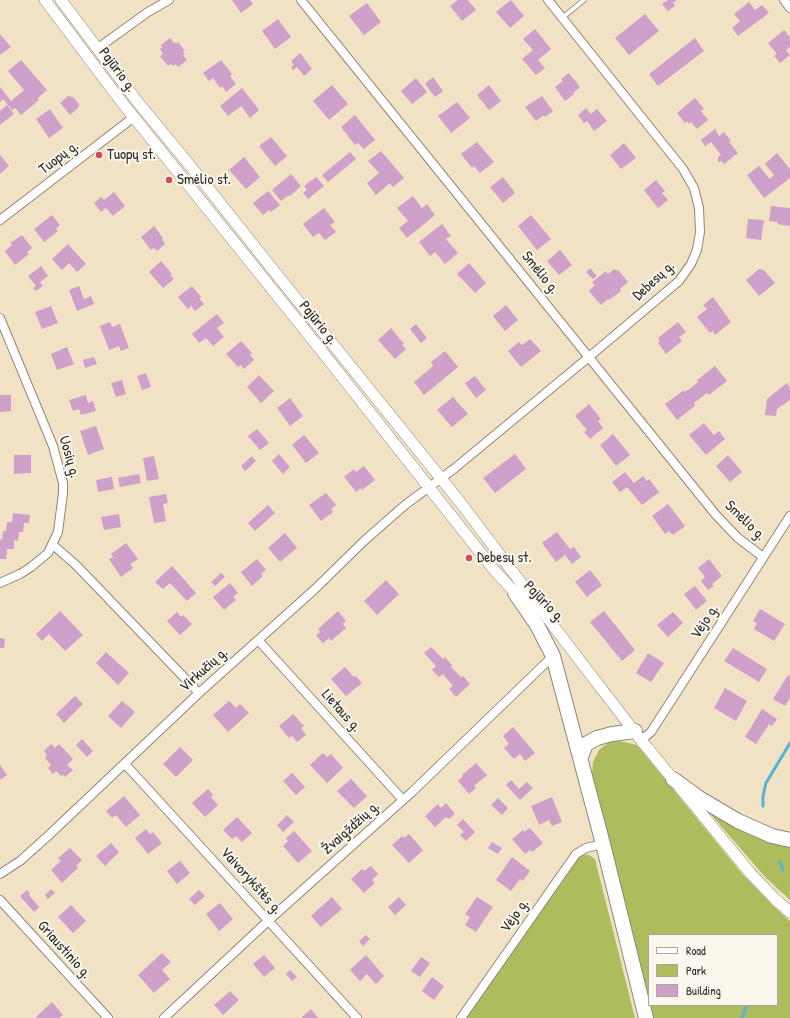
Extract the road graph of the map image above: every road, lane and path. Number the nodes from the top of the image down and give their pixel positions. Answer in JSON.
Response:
{"nodes":[{"id":1,"x":45,"y":0,"type":"edge"},
{"id":2,"x":61,"y":0,"type":"edge"},
{"id":3,"x":169,"y":0,"type":"edge"},
{"id":4,"x":300,"y":0,"type":"edge"},
{"id":5,"x":548,"y":0,"type":"edge"},
{"id":6,"x":584,"y":0,"type":"edge"},
{"id":7,"x":784,"y":0,"type":"edge"},
{"id":8,"x":790,"y":8,"type":"edge"},
{"id":9,"x":562,"y":18,"type":"junction"},
{"id":10,"x":98,"y":48,"type":"junction"},
{"id":11,"x":134,"y":117,"type":"junction"},
{"id":12,"x":0,"y":220,"type":"edge"},
{"id":13,"x":0,"y":318,"type":"edge"},
{"id":14,"x":589,"y":357,"type":"junction"},
{"id":15,"x":441,"y":478,"type":"junction"},
{"id":16,"x":428,"y":487,"type":"junction"},
{"id":17,"x":790,"y":516,"type":"edge"},
{"id":18,"x":53,"y":545,"type":"junction"},
{"id":19,"x":764,"y":557,"type":"junction"},
{"id":20,"x":0,"y":583,"type":"edge"},
{"id":21,"x":514,"y":593,"type":"junction"},
{"id":22,"x":258,"y":640,"type":"junction"},
{"id":23,"x":553,"y":656,"type":"junction"},
{"id":24,"x":577,"y":658,"type":"junction"},
{"id":25,"x":199,"y":693,"type":"junction"},
{"id":26,"x":638,"y":735,"type":"junction"},
{"id":27,"x":581,"y":757,"type":"junction"},
{"id":28,"x":125,"y":764,"type":"junction"},
{"id":29,"x":673,"y":778,"type":"junction"},
{"id":30,"x":403,"y":800,"type":"junction"},
{"id":31,"x":790,"y":840,"type":"edge"},
{"id":32,"x":603,"y":844,"type":"junction"},
{"id":33,"x":0,"y":874,"type":"edge"},
{"id":34,"x":0,"y":900,"type":"edge"},
{"id":35,"x":790,"y":912,"type":"edge"},
{"id":36,"x":268,"y":921,"type":"junction"},
{"id":37,"x":108,"y":1018,"type":"edge"},
{"id":38,"x":164,"y":1018,"type":"edge"},
{"id":39,"x":357,"y":1018,"type":"edge"},
{"id":40,"x":461,"y":1018,"type":"edge"},
{"id":41,"x":646,"y":1018,"type":"edge"}],
"edges":[{"from":1,"to":11,"type":"main road","name":"Pajūrio g."},
{"from":2,"to":10,"type":"main road","name":"Pajūrio g."},
{"from":3,"to":10,"type":"street"},
{"from":4,"to":14,"type":"street","name":"Smėlio g."},
{"from":5,"to":9,"type":"street","name":"Debesų g."},
{"from":6,"to":9,"type":"lane"},
{"from":7,"to":8,"type":"street"},
{"from":9,"to":14,"type":"street","name":"Debesų g."},
{"from":10,"to":15,"type":"main road","name":"Pajūrio g."},
{"from":11,"to":12,"type":"street","name":"Tuopų g."},
{"from":11,"to":16,"type":"main road","name":"Pajūrio g."},
{"from":13,"to":18,"type":"street","name":"Uosių g."},
{"from":14,"to":15,"type":"street","name":"Debesų g."},
{"from":14,"to":19,"type":"street","name":"Smėlio g."},
{"from":15,"to":16,"type":"street","name":"Debesų g."},
{"from":15,"to":24,"type":"main road","name":"Pajūrio g."},
{"from":16,"to":21,"type":"main road","name":"Pajūrio g."},
{"from":16,"to":22,"type":"street","name":"Virkučių g."},
{"from":17,"to":19,"type":"street","name":"Vėjo g."},
{"from":18,"to":20,"type":"street","name":"Uosių g."},
{"from":18,"to":25,"type":"street"},
{"from":19,"to":26,"type":"street","name":"Vėjo g."},
{"from":21,"to":23,"type":"highway"},
{"from":21,"to":24,"type":"main road","name":"Pajūrio g."},
{"from":22,"to":25,"type":"street","name":"Virkučių g."},
{"from":22,"to":30,"type":"street","name":"Lietaus g."},
{"from":23,"to":27,"type":"highway"},
{"from":23,"to":30,"type":"street","name":"Žvaigždžių g."},
{"from":24,"to":26,"type":"main road","name":"Pajūrio g."},
{"from":25,"to":28,"type":"street","name":"Virkučių g."},
{"from":26,"to":27,"type":"highway"},
{"from":26,"to":29,"type":"main road","name":"Pajūrio g."},
{"from":27,"to":32,"type":"highway"},
{"from":28,"to":33,"type":"street","name":"Virkučių g."},
{"from":28,"to":36,"type":"street","name":"Vaivorykštės g."},
{"from":29,"to":31,"type":"highway"},
{"from":29,"to":35,"type":"main road","name":"Pajūrio g."},
{"from":30,"to":36,"type":"street","name":"Žvaigždžių g."},
{"from":32,"to":40,"type":"street","name":"Vėjo g."},
{"from":32,"to":41,"type":"highway"},
{"from":34,"to":37,"type":"street","name":"Griaustinio g."},
{"from":36,"to":38,"type":"street","name":"Žvaigždžių g."},
{"from":36,"to":39,"type":"street","name":"Vaivorykštės g."}]}
